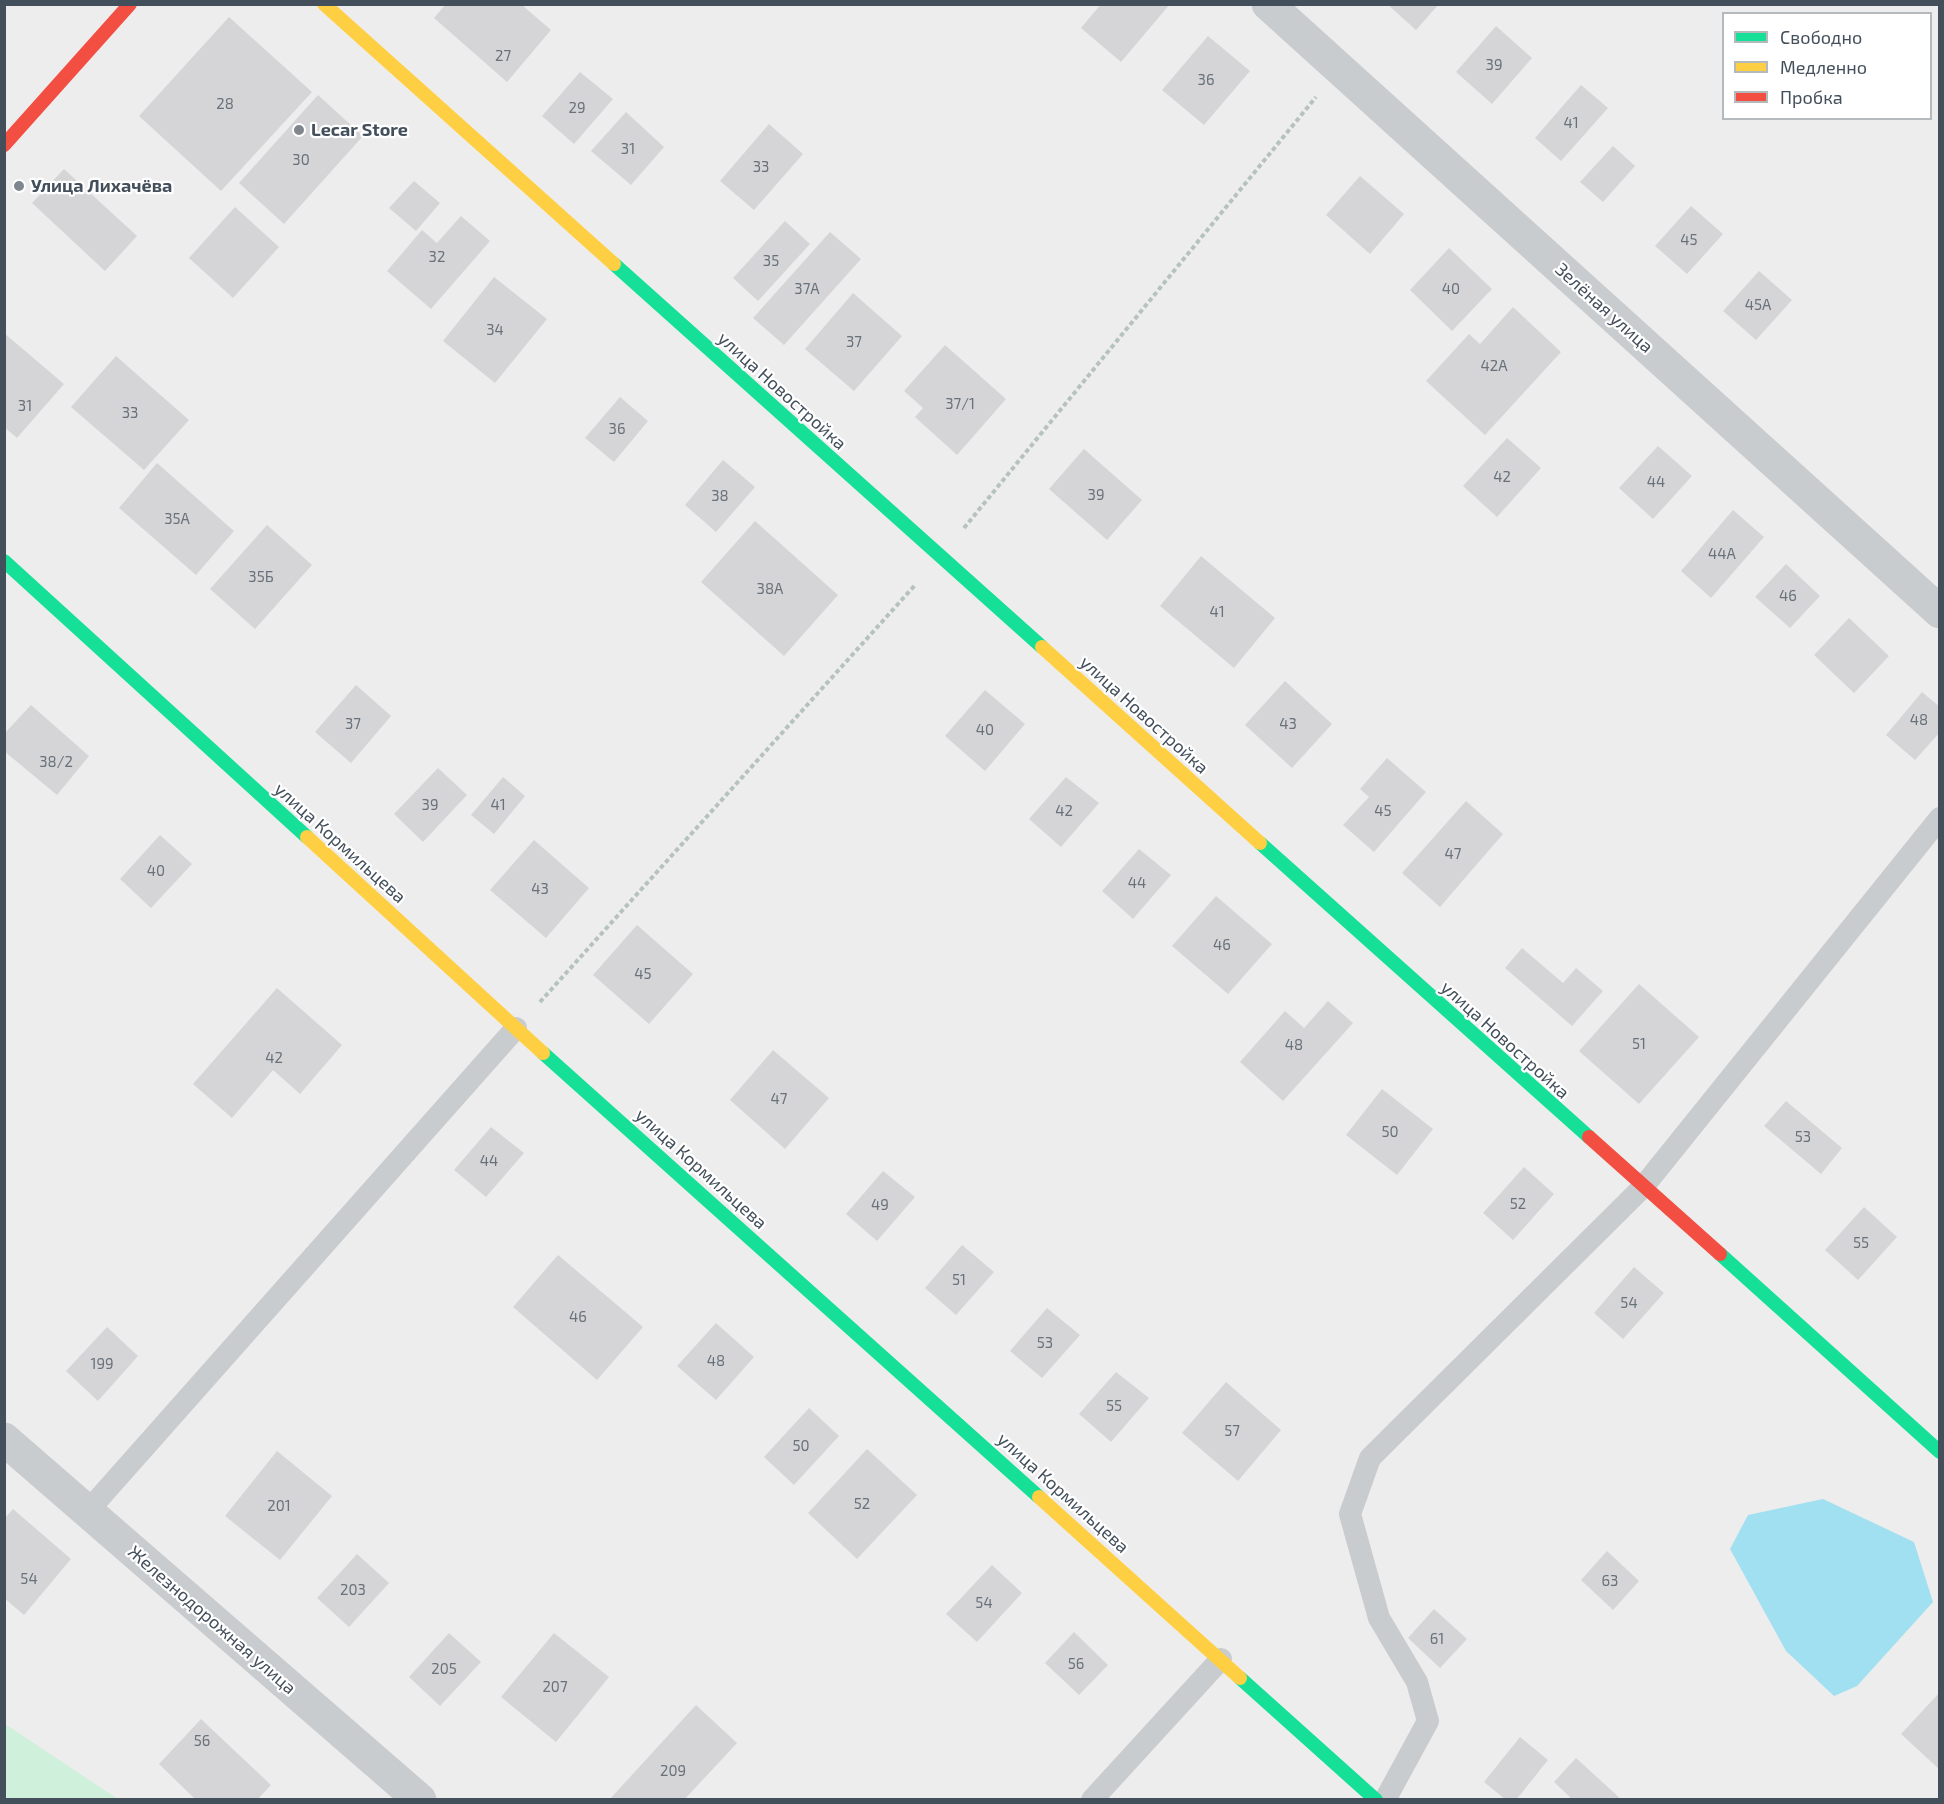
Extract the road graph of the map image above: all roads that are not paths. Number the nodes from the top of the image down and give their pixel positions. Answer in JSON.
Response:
{"nodes":[{"id":1,"x":130,"y":4,"type":"edge"},
{"id":2,"x":324,"y":4,"type":"edge"},
{"id":3,"x":1268,"y":4,"type":"edge"},
{"id":4,"x":4,"y":145,"type":"edge"},
{"id":5,"x":4,"y":561,"type":"edge"},
{"id":6,"x":1940,"y":612,"type":"edge"},
{"id":7,"x":1940,"y":818,"type":"edge"},
{"id":8,"x":516,"y":1028,"type":"junction"},
{"id":9,"x":1643,"y":1188,"type":"junction"},
{"id":10,"x":4,"y":1439,"type":"edge"},
{"id":11,"x":1940,"y":1452,"type":"edge"},
{"id":12,"x":87,"y":1512,"type":"junction"},
{"id":13,"x":1221,"y":1659,"type":"junction"},
{"id":14,"x":420,"y":1800,"type":"edge"},
{"id":15,"x":1092,"y":1800,"type":"edge"},
{"id":16,"x":1376,"y":1800,"type":"edge"},
{"id":17,"x":1385,"y":1800,"type":"edge"}],
"edges":[{"from":1,"to":4,"type":"street"},
{"from":2,"to":9,"type":"street","name":"улица Новостройка"},
{"from":3,"to":6,"type":"street","name":"Зелёная улица"},
{"from":5,"to":8,"type":"street","name":"улица Кормильцева"},
{"from":7,"to":9,"type":"lane"},
{"from":8,"to":12,"type":"lane"},
{"from":8,"to":13,"type":"street","name":"улица Кормильцева"},
{"from":9,"to":11,"type":"street","name":"улица Новостройка"},
{"from":9,"to":17,"type":"lane"},
{"from":10,"to":12,"type":"street","name":"Железнодорожная улица"},
{"from":12,"to":14,"type":"street","name":"Железнодорожная улица"},
{"from":13,"to":15,"type":"lane"},
{"from":13,"to":16,"type":"street","name":"улица Кормильцева"}]}
